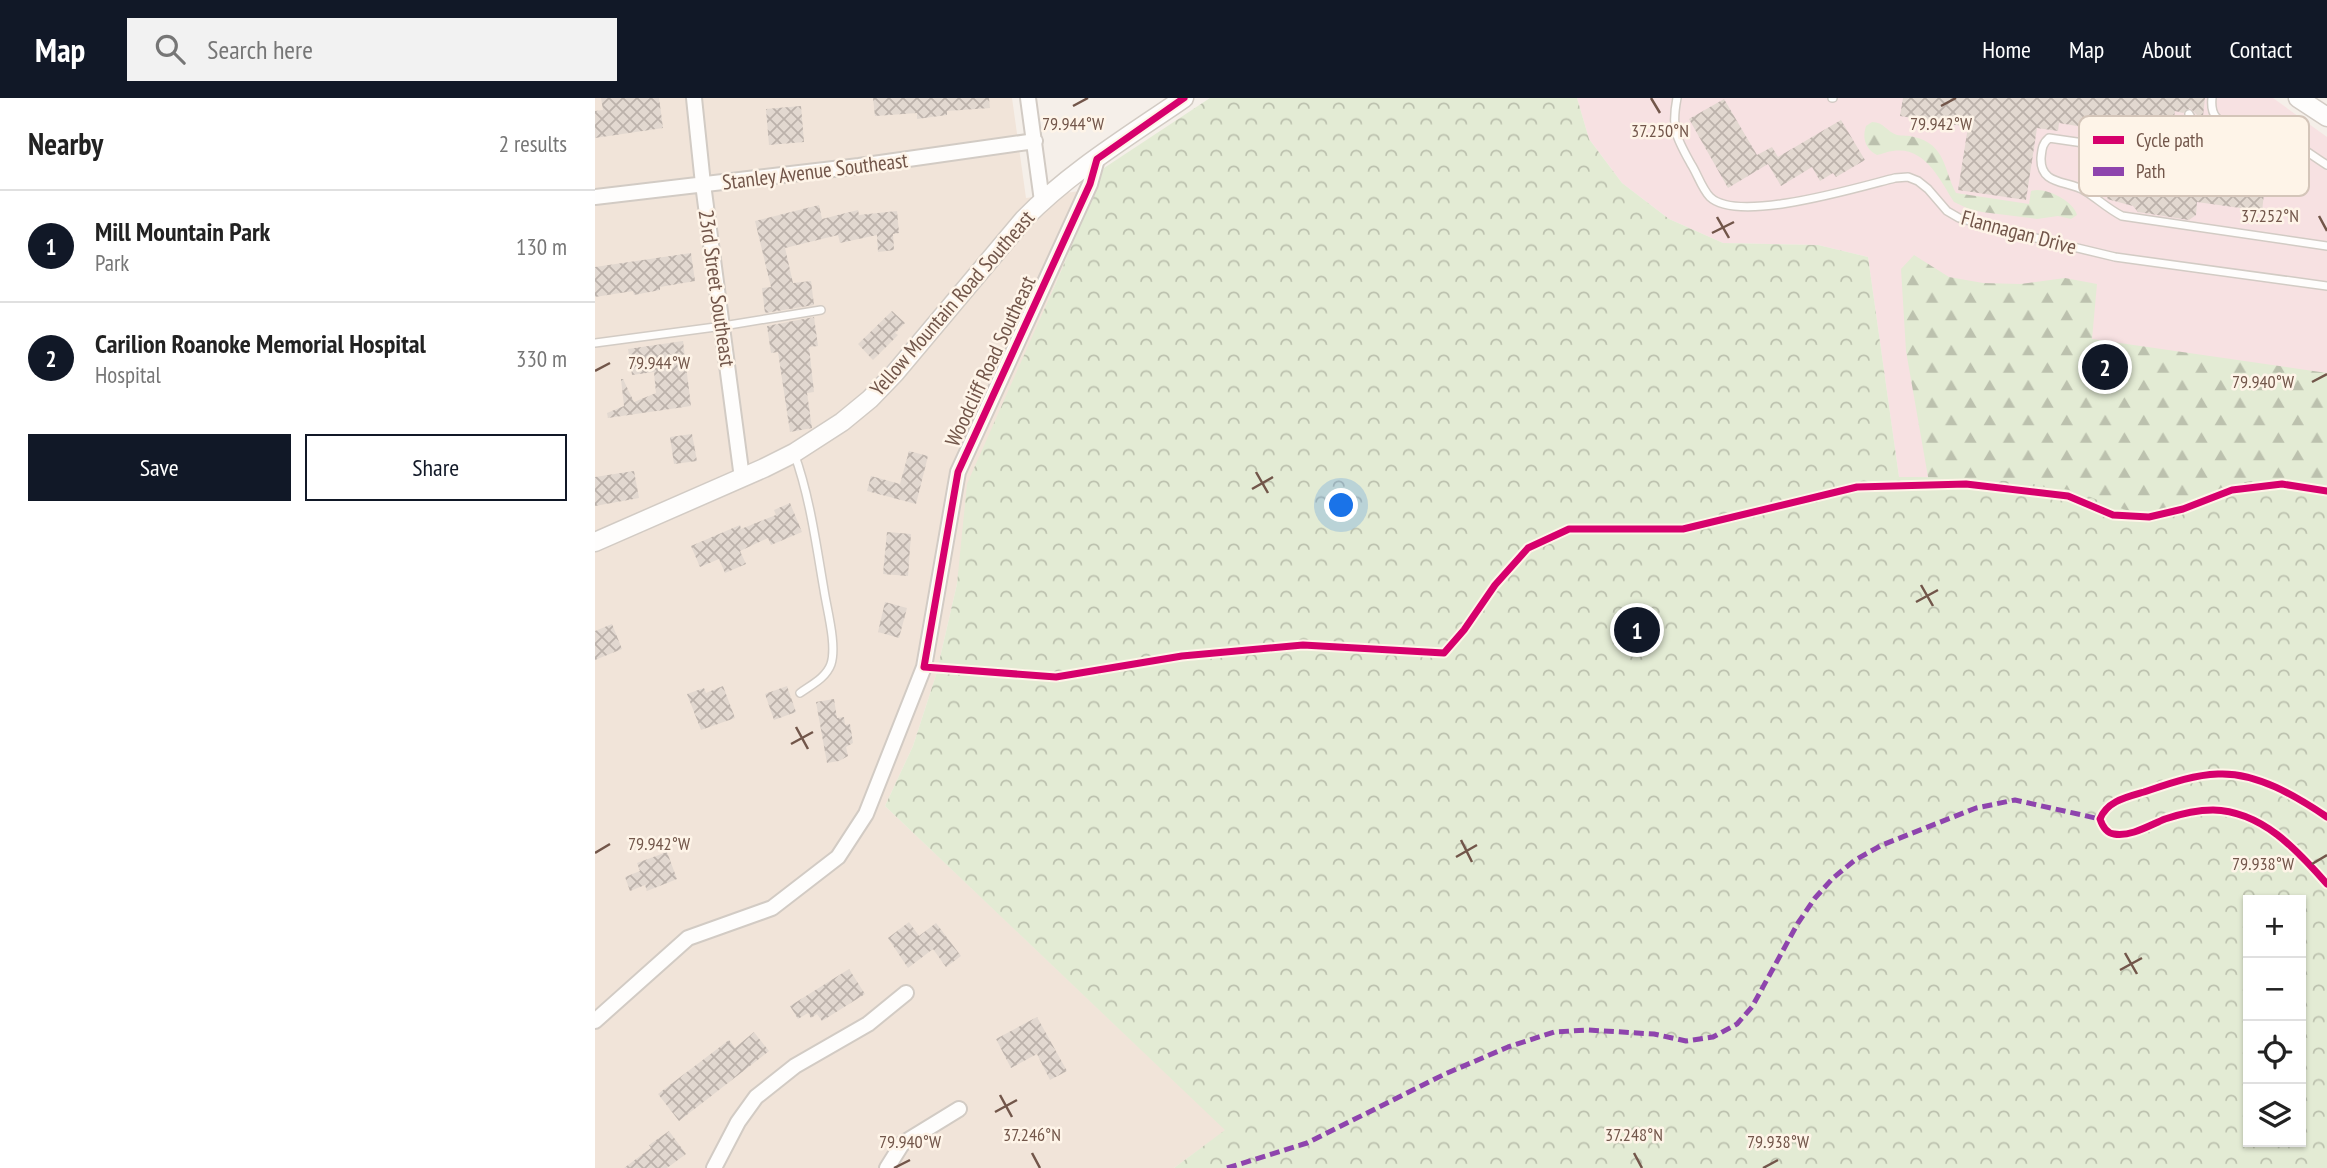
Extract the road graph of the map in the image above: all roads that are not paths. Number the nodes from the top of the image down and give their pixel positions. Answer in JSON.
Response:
{"nodes":[{"id":1,"x":694,"y":98,"type":"edge"},
{"id":2,"x":1028,"y":98,"type":"edge"},
{"id":3,"x":1184,"y":98,"type":"edge"},
{"id":4,"x":1677,"y":98,"type":"edge"},
{"id":5,"x":2212,"y":98,"type":"edge"},
{"id":6,"x":2298,"y":98,"type":"edge"},
{"id":7,"x":2214,"y":116,"type":"edge"},
{"id":8,"x":2327,"y":117,"type":"edge"},
{"id":9,"x":1035,"y":141,"type":"junction"},
{"id":10,"x":2079,"y":142,"type":"edge"},
{"id":11,"x":2309,"y":153,"type":"edge"},
{"id":12,"x":1097,"y":159,"type":"junction"},
{"id":13,"x":2327,"y":165,"type":"edge"},
{"id":14,"x":703,"y":184,"type":"junction"},
{"id":15,"x":2079,"y":189,"type":"edge"},
{"id":16,"x":2092,"y":196,"type":"edge"},
{"id":17,"x":595,"y":197,"type":"edge"},
{"id":18,"x":1042,"y":201,"type":"junction"},
{"id":19,"x":2327,"y":246,"type":"edge"},
{"id":20,"x":2327,"y":286,"type":"edge"},
{"id":21,"x":821,"y":310,"type":"dead end"},
{"id":22,"x":723,"y":326,"type":"junction"},
{"id":23,"x":595,"y":343,"type":"edge"},
{"id":24,"x":794,"y":453,"type":"junction"},
{"id":25,"x":742,"y":478,"type":"junction"},
{"id":26,"x":595,"y":542,"type":"edge"},
{"id":27,"x":800,"y":693,"type":"dead end"},
{"id":28,"x":2327,"y":817,"type":"edge"},
{"id":29,"x":2327,"y":884,"type":"edge"},
{"id":30,"x":906,"y":993,"type":"dead end"},
{"id":31,"x":595,"y":1020,"type":"edge"},
{"id":32,"x":959,"y":1109,"type":"dead end"},
{"id":33,"x":713,"y":1168,"type":"edge"},
{"id":34,"x":887,"y":1168,"type":"edge"}],
"edges":[{"from":1,"to":14,"type":"street","name":"23rd Street Southeast"},
{"from":2,"to":9,"type":"street"},
{"from":3,"to":12,"type":"street","name":"Yellow Mountain Road Southeast"},
{"from":4,"to":20,"type":"lane","name":"Flannagan Drive"},
{"from":5,"to":7,"type":"lane"},
{"from":6,"to":8,"type":"street"},
{"from":9,"to":14,"type":"street","name":"Stanley Avenue Southeast"},
{"from":9,"to":18,"type":"street"},
{"from":10,"to":15,"type":"lane"},
{"from":11,"to":13,"type":"lane"},
{"from":12,"to":18,"type":"street","name":"Yellow Mountain Road Southeast"},
{"from":12,"to":31,"type":"street","name":"Woodcliff Road Southeast"},
{"from":14,"to":17,"type":"street","name":"Stanley Avenue Southeast"},
{"from":14,"to":22,"type":"street","name":"23rd Street Southeast"},
{"from":16,"to":19,"type":"lane"},
{"from":18,"to":24,"type":"street","name":"Yellow Mountain Road Southeast"},
{"from":21,"to":22,"type":"lane"},
{"from":22,"to":23,"type":"lane"},
{"from":22,"to":25,"type":"street","name":"23rd Street Southeast"},
{"from":24,"to":25,"type":"street","name":"Yellow Mountain Road Southeast"},
{"from":24,"to":27,"type":"lane"},
{"from":25,"to":26,"type":"street","name":"Yellow Mountain Road Southeast"},
{"from":28,"to":29,"type":"lane"},
{"from":30,"to":33,"type":"street"},
{"from":32,"to":34,"type":"street"}]}
